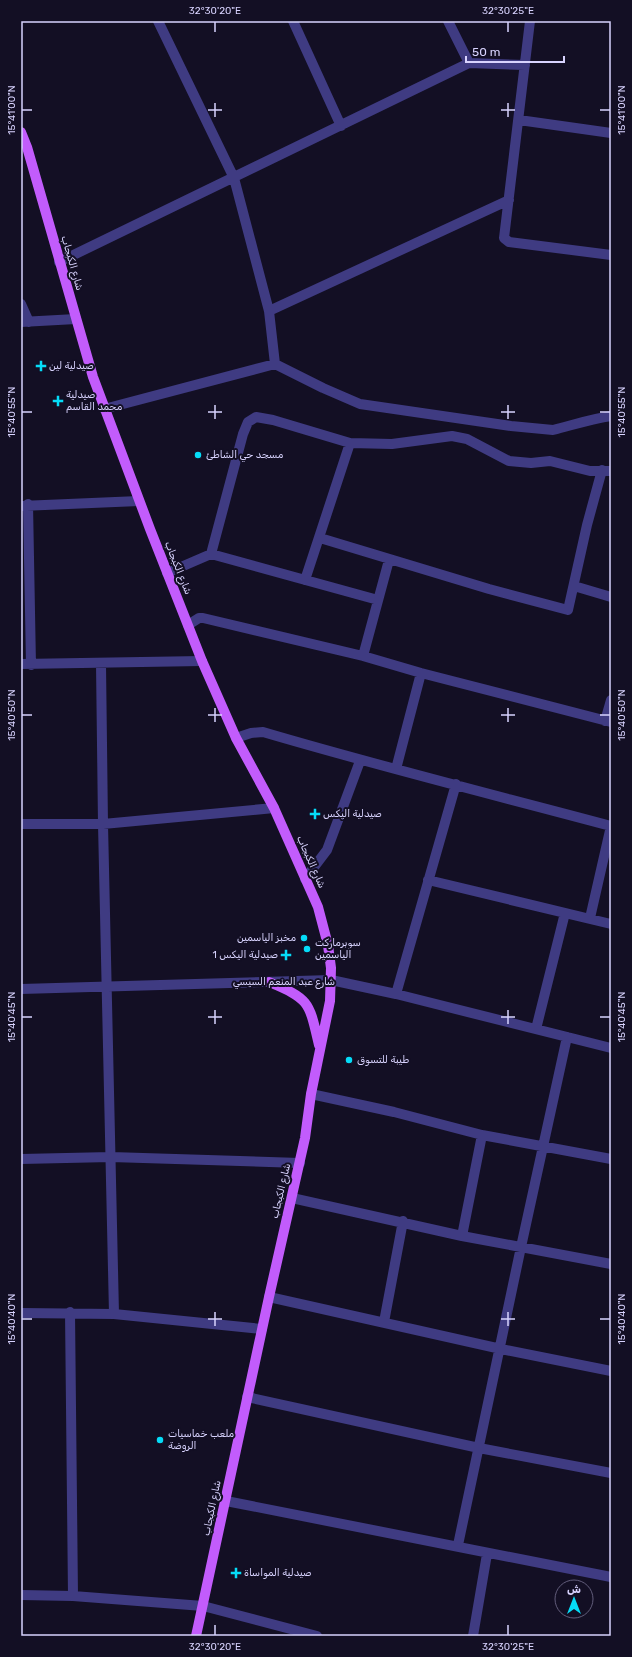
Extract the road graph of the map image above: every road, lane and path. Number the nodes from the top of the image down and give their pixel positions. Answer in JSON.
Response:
{"nodes":[{"id":1,"x":158,"y":21,"type":"edge"},
{"id":2,"x":294,"y":21,"type":"edge"},
{"id":3,"x":448,"y":21,"type":"edge"},
{"id":4,"x":530,"y":21,"type":"edge"},
{"id":5,"x":469,"y":63,"type":"junction"},
{"id":6,"x":524,"y":64,"type":"junction"},
{"id":7,"x":519,"y":120,"type":"junction"},
{"id":8,"x":341,"y":126,"type":"junction"},
{"id":9,"x":21,"y":132,"type":"edge"},
{"id":10,"x":611,"y":133,"type":"edge"},
{"id":11,"x":234,"y":178,"type":"junction"},
{"id":12,"x":509,"y":200,"type":"junction"},
{"id":13,"x":611,"y":255,"type":"edge"},
{"id":14,"x":59,"y":262,"type":"junction"},
{"id":15,"x":21,"y":304,"type":"edge"},
{"id":16,"x":269,"y":311,"type":"junction"},
{"id":17,"x":76,"y":319,"type":"junction"},
{"id":18,"x":25,"y":322,"type":"edge"},
{"id":19,"x":275,"y":364,"type":"junction"},
{"id":20,"x":104,"y":409,"type":"junction"},
{"id":21,"x":611,"y":416,"type":"edge"},
{"id":22,"x":350,"y":444,"type":"junction"},
{"id":23,"x":606,"y":470,"type":"edge"},
{"id":24,"x":139,"y":501,"type":"junction"},
{"id":25,"x":25,"y":505,"type":"edge"},
{"id":26,"x":320,"y":538,"type":"junction"},
{"id":27,"x":211,"y":554,"type":"junction"},
{"id":28,"x":389,"y":560,"type":"junction"},
{"id":29,"x":167,"y":573,"type":"junction"},
{"id":30,"x":305,"y":580,"type":"junction"},
{"id":31,"x":574,"y":586,"type":"junction"},
{"id":32,"x":611,"y":597,"type":"edge"},
{"id":33,"x":378,"y":600,"type":"junction"},
{"id":34,"x":188,"y":625,"type":"junction"},
{"id":35,"x":363,"y":656,"type":"junction"},
{"id":36,"x":202,"y":662,"type":"junction"},
{"id":37,"x":26,"y":664,"type":"edge"},
{"id":38,"x":101,"y":664,"type":"junction"},
{"id":39,"x":421,"y":673,"type":"junction"},
{"id":40,"x":611,"y":700,"type":"edge"},
{"id":41,"x":608,"y":722,"type":"edge"},
{"id":42,"x":236,"y":738,"type":"junction"},
{"id":43,"x":360,"y":761,"type":"junction"},
{"id":44,"x":396,"y":769,"type":"junction"},
{"id":45,"x":456,"y":784,"type":"junction"},
{"id":46,"x":274,"y":808,"type":"junction"},
{"id":47,"x":21,"y":824,"type":"edge"},
{"id":48,"x":103,"y":824,"type":"junction"},
{"id":49,"x":611,"y":826,"type":"edge"},
{"id":50,"x":305,"y":879,"type":"junction"},
{"id":51,"x":428,"y":880,"type":"junction"},
{"id":52,"x":565,"y":913,"type":"junction"},
{"id":53,"x":590,"y":918,"type":"junction"},
{"id":54,"x":611,"y":924,"type":"edge"},
{"id":55,"x":331,"y":980,"type":"junction"},
{"id":56,"x":269,"y":982,"type":"junction"},
{"id":57,"x":107,"y":986,"type":"junction"},
{"id":58,"x":21,"y":989,"type":"edge"},
{"id":59,"x":396,"y":994,"type":"junction"},
{"id":60,"x":536,"y":1029,"type":"junction"},
{"id":61,"x":567,"y":1037,"type":"junction"},
{"id":62,"x":320,"y":1048,"type":"junction"},
{"id":63,"x":611,"y":1048,"type":"edge"},
{"id":64,"x":311,"y":1094,"type":"junction"},
{"id":65,"x":482,"y":1135,"type":"junction"},
{"id":66,"x":544,"y":1146,"type":"junction"},
{"id":67,"x":111,"y":1157,"type":"junction"},
{"id":68,"x":21,"y":1159,"type":"edge"},
{"id":69,"x":611,"y":1159,"type":"edge"},
{"id":70,"x":300,"y":1163,"type":"junction"},
{"id":71,"x":292,"y":1198,"type":"junction"},
{"id":72,"x":403,"y":1221,"type":"junction"},
{"id":73,"x":462,"y":1236,"type":"junction"},
{"id":74,"x":521,"y":1247,"type":"junction"},
{"id":75,"x":611,"y":1264,"type":"edge"},
{"id":76,"x":269,"y":1297,"type":"junction"},
{"id":77,"x":70,"y":1312,"type":"junction"},
{"id":78,"x":21,"y":1313,"type":"edge"},
{"id":79,"x":114,"y":1314,"type":"junction"},
{"id":80,"x":384,"y":1322,"type":"junction"},
{"id":81,"x":262,"y":1329,"type":"junction"},
{"id":82,"x":501,"y":1349,"type":"junction"},
{"id":83,"x":611,"y":1371,"type":"edge"},
{"id":84,"x":247,"y":1396,"type":"junction"},
{"id":85,"x":479,"y":1448,"type":"junction"},
{"id":86,"x":611,"y":1473,"type":"edge"},
{"id":87,"x":226,"y":1501,"type":"junction"},
{"id":88,"x":458,"y":1546,"type":"junction"},
{"id":89,"x":487,"y":1554,"type":"junction"},
{"id":90,"x":611,"y":1577,"type":"edge"},
{"id":91,"x":21,"y":1595,"type":"edge"},
{"id":92,"x":73,"y":1596,"type":"junction"},
{"id":93,"x":203,"y":1606,"type":"junction"},
{"id":94,"x":299,"y":1634,"type":"edge"},
{"id":95,"x":196,"y":1636,"type":"edge"},
{"id":96,"x":317,"y":1636,"type":"edge"},
{"id":97,"x":473,"y":1636,"type":"edge"}],
"edges":[{"from":1,"to":11,"type":"street"},
{"from":2,"to":8,"type":"street"},
{"from":3,"to":5,"type":"street"},
{"from":4,"to":6,"type":"street"},
{"from":5,"to":6,"type":"street"},
{"from":5,"to":8,"type":"street"},
{"from":6,"to":7,"type":"street"},
{"from":7,"to":10,"type":"street"},
{"from":7,"to":12,"type":"street"},
{"from":8,"to":11,"type":"street"},
{"from":9,"to":14,"type":"main road","name":"شارع الكبجاب"},
{"from":11,"to":14,"type":"street"},
{"from":11,"to":16,"type":"street"},
{"from":12,"to":13,"type":"street"},
{"from":12,"to":16,"type":"street"},
{"from":14,"to":17,"type":"main road","name":"شارع الكبجاب"},
{"from":15,"to":18,"type":"street"},
{"from":16,"to":19,"type":"street"},
{"from":17,"to":18,"type":"street"},
{"from":17,"to":20,"type":"main road","name":"شارع الكبجاب"},
{"from":19,"to":20,"type":"street"},
{"from":19,"to":21,"type":"street"},
{"from":20,"to":24,"type":"main road","name":"شارع الكبجاب"},
{"from":22,"to":23,"type":"street"},
{"from":22,"to":26,"type":"street"},
{"from":22,"to":27,"type":"street"},
{"from":23,"to":31,"type":"street"},
{"from":24,"to":25,"type":"street"},
{"from":24,"to":29,"type":"main road","name":"شارع الكبجاب"},
{"from":25,"to":37,"type":"street"},
{"from":26,"to":28,"type":"street"},
{"from":26,"to":30,"type":"street"},
{"from":27,"to":29,"type":"street"},
{"from":27,"to":30,"type":"street"},
{"from":28,"to":31,"type":"street"},
{"from":28,"to":33,"type":"street"},
{"from":29,"to":34,"type":"main road","name":"شارع الكبجاب"},
{"from":30,"to":33,"type":"street"},
{"from":31,"to":32,"type":"street"},
{"from":33,"to":35,"type":"street"},
{"from":34,"to":35,"type":"street"},
{"from":34,"to":36,"type":"main road","name":"شارع الكبجاب"},
{"from":35,"to":39,"type":"street"},
{"from":36,"to":38,"type":"street"},
{"from":36,"to":42,"type":"main road","name":"شارع الكبجاب"},
{"from":37,"to":38,"type":"street"},
{"from":38,"to":48,"type":"street"},
{"from":39,"to":41,"type":"street"},
{"from":39,"to":44,"type":"street"},
{"from":40,"to":41,"type":"street"},
{"from":42,"to":43,"type":"street"},
{"from":42,"to":46,"type":"main road","name":"شارع الكبجاب"},
{"from":43,"to":44,"type":"street"},
{"from":43,"to":50,"type":"street"},
{"from":44,"to":45,"type":"street"},
{"from":45,"to":49,"type":"street"},
{"from":45,"to":51,"type":"street"},
{"from":46,"to":48,"type":"street"},
{"from":46,"to":50,"type":"main road","name":"شارع الكبجاب"},
{"from":47,"to":48,"type":"street"},
{"from":48,"to":57,"type":"street"},
{"from":49,"to":53,"type":"street"},
{"from":50,"to":55,"type":"main road","name":"شارع الكبجاب"},
{"from":51,"to":52,"type":"street"},
{"from":51,"to":59,"type":"street"},
{"from":52,"to":53,"type":"street"},
{"from":52,"to":60,"type":"street"},
{"from":53,"to":54,"type":"street"},
{"from":55,"to":56,"type":"street","name":"شارع عبد المنعم السيسي"},
{"from":55,"to":59,"type":"street","name":"شارع عبد المنعم السيسي"},
{"from":55,"to":62,"type":"main road","name":"شارع الكبجاب"},
{"from":56,"to":57,"type":"street","name":"شارع عبد المنعم السيسي"},
{"from":56,"to":62,"type":"main road"},
{"from":57,"to":58,"type":"street","name":"شارع عبد المنعم السيسي"},
{"from":57,"to":67,"type":"street"},
{"from":59,"to":60,"type":"street","name":"شارع عبد المنعم السيسي"},
{"from":60,"to":61,"type":"street","name":"شارع عبد المنعم السيسي"},
{"from":61,"to":63,"type":"street","name":"شارع عبد المنعم السيسي"},
{"from":61,"to":66,"type":"street"},
{"from":62,"to":64,"type":"main road","name":"شارع الكبجاب"},
{"from":64,"to":65,"type":"street"},
{"from":64,"to":70,"type":"main road","name":"شارع الكبجاب"},
{"from":65,"to":66,"type":"street"},
{"from":65,"to":73,"type":"street"},
{"from":66,"to":69,"type":"street"},
{"from":66,"to":74,"type":"street"},
{"from":67,"to":68,"type":"street"},
{"from":67,"to":70,"type":"street"},
{"from":67,"to":79,"type":"street"},
{"from":70,"to":71,"type":"main road","name":"شارع الكبجاب"},
{"from":71,"to":72,"type":"street"},
{"from":71,"to":76,"type":"main road","name":"شارع الكبجاب"},
{"from":72,"to":73,"type":"street"},
{"from":72,"to":80,"type":"street"},
{"from":73,"to":74,"type":"street"},
{"from":74,"to":75,"type":"street"},
{"from":74,"to":82,"type":"street"},
{"from":76,"to":80,"type":"street"},
{"from":76,"to":81,"type":"main road","name":"شارع الكبجاب"},
{"from":77,"to":78,"type":"street"},
{"from":77,"to":79,"type":"street"},
{"from":77,"to":92,"type":"street"},
{"from":79,"to":81,"type":"street"},
{"from":80,"to":82,"type":"street"},
{"from":81,"to":84,"type":"main road","name":"شارع الكبجاب"},
{"from":82,"to":83,"type":"street"},
{"from":82,"to":85,"type":"street"},
{"from":84,"to":85,"type":"street"},
{"from":84,"to":87,"type":"main road","name":"شارع الكبجاب"},
{"from":85,"to":86,"type":"street"},
{"from":85,"to":88,"type":"street"},
{"from":87,"to":88,"type":"street"},
{"from":87,"to":93,"type":"main road","name":"شارع الكبجاب"},
{"from":88,"to":89,"type":"street"},
{"from":89,"to":90,"type":"street"},
{"from":89,"to":97,"type":"street"},
{"from":91,"to":92,"type":"street"},
{"from":92,"to":93,"type":"street"},
{"from":93,"to":94,"type":"street"},
{"from":93,"to":95,"type":"main road","name":"شارع الكبجاب"},
{"from":94,"to":96,"type":"street"}]}
